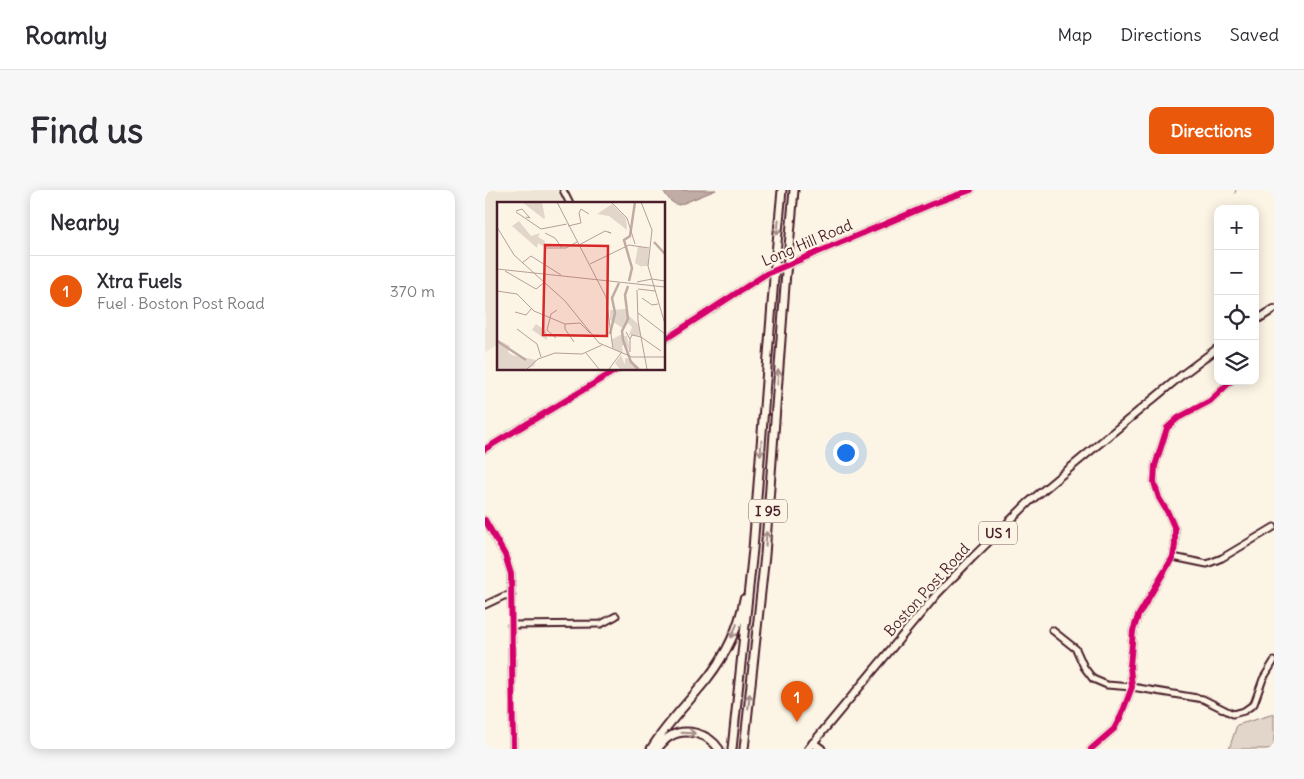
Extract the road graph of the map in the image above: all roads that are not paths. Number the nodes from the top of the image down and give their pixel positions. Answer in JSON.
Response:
{"nodes":[{"id":1,"x":563,"y":190,"type":"edge"},
{"id":2,"x":782,"y":190,"type":"edge"},
{"id":3,"x":794,"y":190,"type":"edge"},
{"id":4,"x":971,"y":190,"type":"edge"},
{"id":5,"x":569,"y":202,"type":"edge"},
{"id":6,"x":1274,"y":308,"type":"edge"},
{"id":7,"x":1259,"y":318,"type":"edge"},
{"id":8,"x":665,"y":339,"type":"edge"},
{"id":9,"x":1214,"y":351,"type":"edge"},
{"id":10,"x":617,"y":370,"type":"edge"},
{"id":11,"x":1227,"y":385,"type":"edge"},
{"id":12,"x":485,"y":449,"type":"edge"},
{"id":13,"x":485,"y":520,"type":"edge"},
{"id":14,"x":1274,"y":527,"type":"edge"},
{"id":15,"x":753,"y":549,"type":"junction"},
{"id":16,"x":1173,"y":557,"type":"junction"},
{"id":17,"x":511,"y":595,"type":"junction"},
{"id":18,"x":485,"y":606,"type":"edge"},
{"id":19,"x":616,"y":616,"type":"dead end"},
{"id":20,"x":511,"y":625,"type":"junction"},
{"id":21,"x":1052,"y":630,"type":"dead end"},
{"id":22,"x":1274,"y":660,"type":"edge"},
{"id":23,"x":1132,"y":687,"type":"junction"},
{"id":24,"x":813,"y":743,"type":"junction"},
{"id":25,"x":513,"y":748,"type":"dead end"},
{"id":26,"x":651,"y":749,"type":"edge"},
{"id":27,"x":657,"y":749,"type":"edge"},
{"id":28,"x":719,"y":749,"type":"edge"},
{"id":29,"x":732,"y":749,"type":"edge"},
{"id":30,"x":743,"y":749,"type":"edge"},
{"id":31,"x":808,"y":749,"type":"edge"},
{"id":32,"x":821,"y":749,"type":"edge"},
{"id":33,"x":1091,"y":749,"type":"edge"}],
"edges":[{"from":1,"to":5,"type":"street"},
{"from":2,"to":15,"type":"highway","number":"I 95","one_way":true,"bridge":true},
{"from":30,"to":3,"type":"highway","number":"I 95","one_way":true,"bridge":true},
{"from":4,"to":8,"type":"street","name":"Long Hill Road"},
{"from":6,"to":7,"type":"main road"},
{"from":9,"to":24,"type":"main road","name":"Boston Post Road","number":"US 1"},
{"from":10,"to":12,"type":"street"},
{"from":11,"to":16,"type":"street"},
{"from":13,"to":17,"type":"street"},
{"from":14,"to":16,"type":"street"},
{"from":15,"to":26,"type":"highway","one_way":true},
{"from":15,"to":29,"type":"highway","number":"I 95"},
{"from":16,"to":23,"type":"street"},
{"from":17,"to":18,"type":"street"},
{"from":17,"to":20,"type":"street"},
{"from":19,"to":20,"type":"street"},
{"from":20,"to":25,"type":"street"},
{"from":21,"to":23,"type":"street"},
{"from":22,"to":23,"type":"street"},
{"from":23,"to":33,"type":"street"},
{"from":24,"to":31,"type":"main road","name":"Boston Post Road","number":"US 1"},
{"from":24,"to":32,"type":"highway"},
{"from":27,"to":28,"type":"highway","one_way":true}]}
